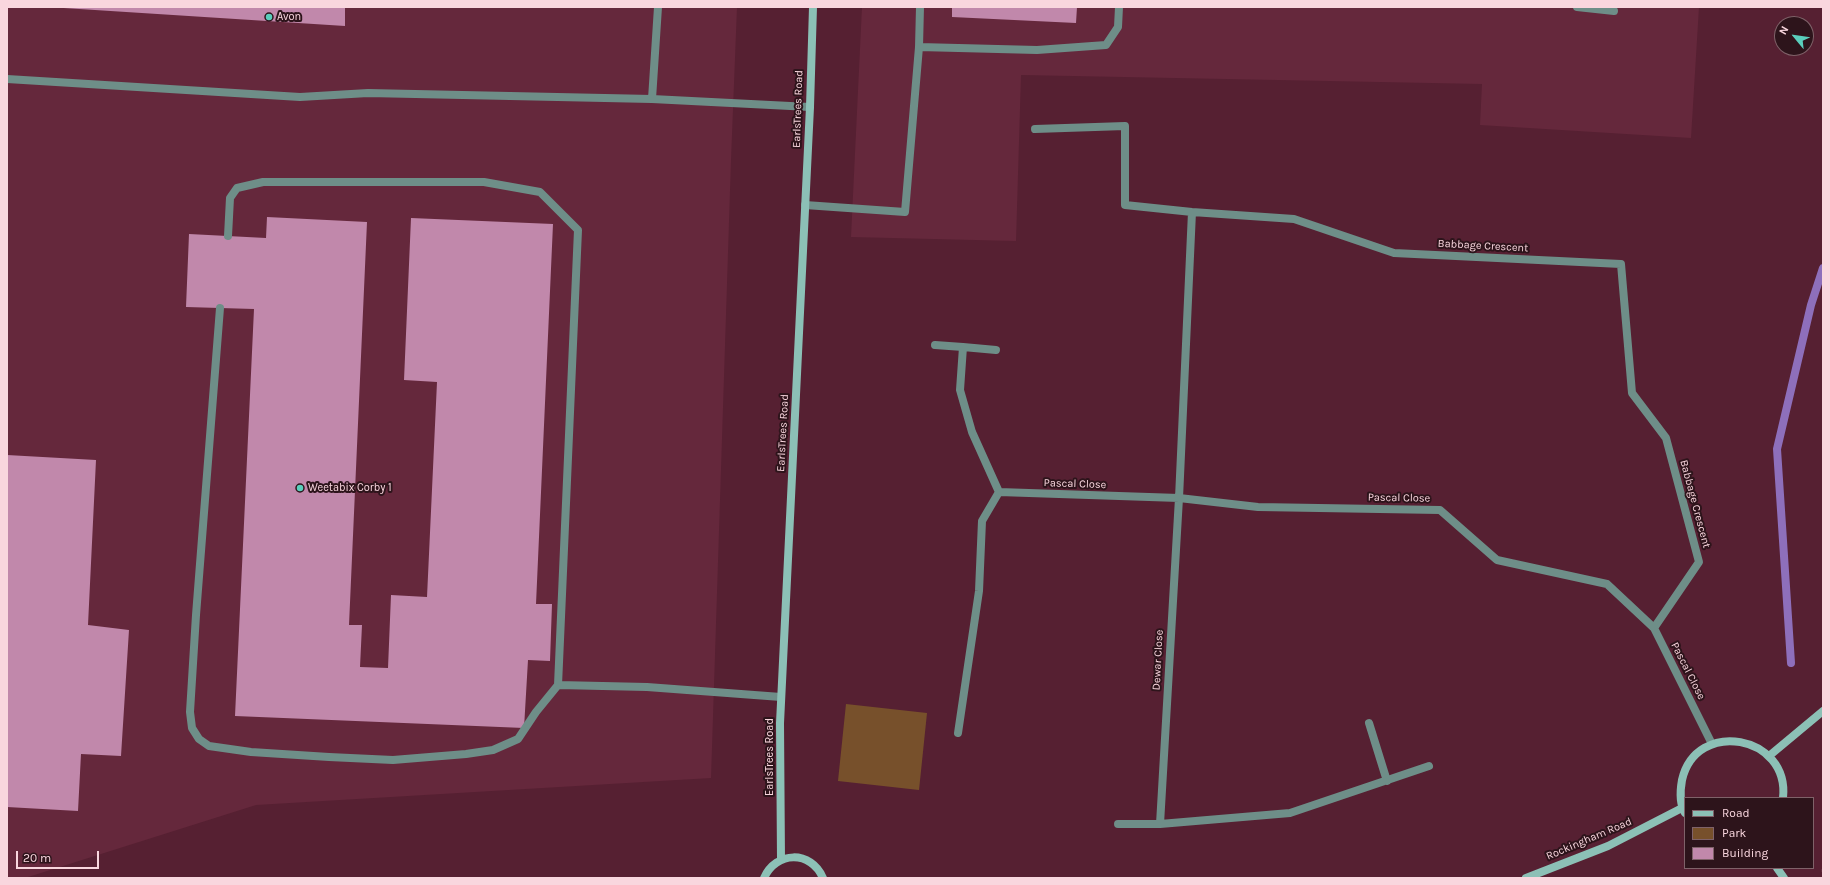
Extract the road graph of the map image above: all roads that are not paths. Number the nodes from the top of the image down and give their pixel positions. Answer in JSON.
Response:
{"nodes":[{"id":1,"x":658,"y":7,"type":"edge"},
{"id":2,"x":813,"y":7,"type":"edge"},
{"id":3,"x":920,"y":7,"type":"edge"},
{"id":4,"x":1119,"y":7,"type":"edge"},
{"id":5,"x":1577,"y":7,"type":"edge"},
{"id":6,"x":1614,"y":11,"type":"dead end"},
{"id":7,"x":919,"y":48,"type":"junction"},
{"id":8,"x":7,"y":79,"type":"edge"},
{"id":9,"x":652,"y":99,"type":"junction"},
{"id":10,"x":810,"y":107,"type":"junction"},
{"id":11,"x":1035,"y":129,"type":"dead end"},
{"id":12,"x":805,"y":205,"type":"junction"},
{"id":13,"x":1192,"y":212,"type":"junction"},
{"id":14,"x":228,"y":236,"type":"dead end"},
{"id":15,"x":220,"y":308,"type":"dead end"},
{"id":16,"x":935,"y":345,"type":"dead end"},
{"id":17,"x":963,"y":347,"type":"junction"},
{"id":18,"x":996,"y":350,"type":"dead end"},
{"id":19,"x":999,"y":492,"type":"junction"},
{"id":20,"x":1179,"y":498,"type":"junction"},
{"id":21,"x":1654,"y":628,"type":"junction"},
{"id":22,"x":558,"y":685,"type":"junction"},
{"id":23,"x":781,"y":697,"type":"junction"},
{"id":24,"x":1823,"y":711,"type":"edge"},
{"id":25,"x":1369,"y":723,"type":"dead end"},
{"id":26,"x":958,"y":733,"type":"dead end"},
{"id":27,"x":1712,"y":744,"type":"junction"},
{"id":28,"x":1769,"y":756,"type":"junction"},
{"id":29,"x":1429,"y":766,"type":"dead end"},
{"id":30,"x":1387,"y":781,"type":"junction"},
{"id":31,"x":1783,"y":797,"type":"edge"},
{"id":32,"x":1684,"y":810,"type":"edge"},
{"id":33,"x":1118,"y":824,"type":"dead end"},
{"id":34,"x":1160,"y":824,"type":"junction"},
{"id":35,"x":781,"y":860,"type":"junction"},
{"id":36,"x":1778,"y":869,"type":"edge"},
{"id":37,"x":764,"y":878,"type":"edge"},
{"id":38,"x":823,"y":878,"type":"edge"},
{"id":39,"x":1526,"y":878,"type":"edge"},
{"id":40,"x":1784,"y":878,"type":"edge"}],
"edges":[{"from":1,"to":9,"type":"street"},
{"from":2,"to":10,"type":"street","name":"EarlsTrees Road"},
{"from":3,"to":7,"type":"street"},
{"from":4,"to":7,"type":"street"},
{"from":5,"to":6,"type":"street"},
{"from":7,"to":12,"type":"street"},
{"from":8,"to":9,"type":"street"},
{"from":9,"to":10,"type":"street"},
{"from":10,"to":12,"type":"street","name":"EarlsTrees Road"},
{"from":11,"to":13,"type":"street","name":"Babbage Crescent"},
{"from":12,"to":23,"type":"street","name":"EarlsTrees Road"},
{"from":13,"to":20,"type":"street","name":"Dewar Close"},
{"from":13,"to":21,"type":"street","name":"Babbage Crescent"},
{"from":14,"to":22,"type":"street"},
{"from":15,"to":22,"type":"street"},
{"from":16,"to":17,"type":"street"},
{"from":17,"to":18,"type":"street"},
{"from":17,"to":19,"type":"street"},
{"from":19,"to":20,"type":"street","name":"Pascal Close"},
{"from":19,"to":26,"type":"street"},
{"from":20,"to":21,"type":"street","name":"Pascal Close"},
{"from":20,"to":34,"type":"street","name":"Dewar Close"},
{"from":21,"to":27,"type":"street","name":"Pascal Close"},
{"from":22,"to":23,"type":"street"},
{"from":23,"to":35,"type":"street","name":"EarlsTrees Road"},
{"from":24,"to":28,"type":"street"},
{"from":25,"to":30,"type":"street"},
{"from":27,"to":28,"type":"street"},
{"from":27,"to":32,"type":"street"},
{"from":28,"to":31,"type":"street"},
{"from":29,"to":30,"type":"street"},
{"from":30,"to":34,"type":"street"},
{"from":32,"to":39,"type":"street","name":"Rockingham Road"},
{"from":33,"to":34,"type":"street"},
{"from":35,"to":37,"type":"street"},
{"from":35,"to":38,"type":"street"},
{"from":36,"to":40,"type":"street"}]}
